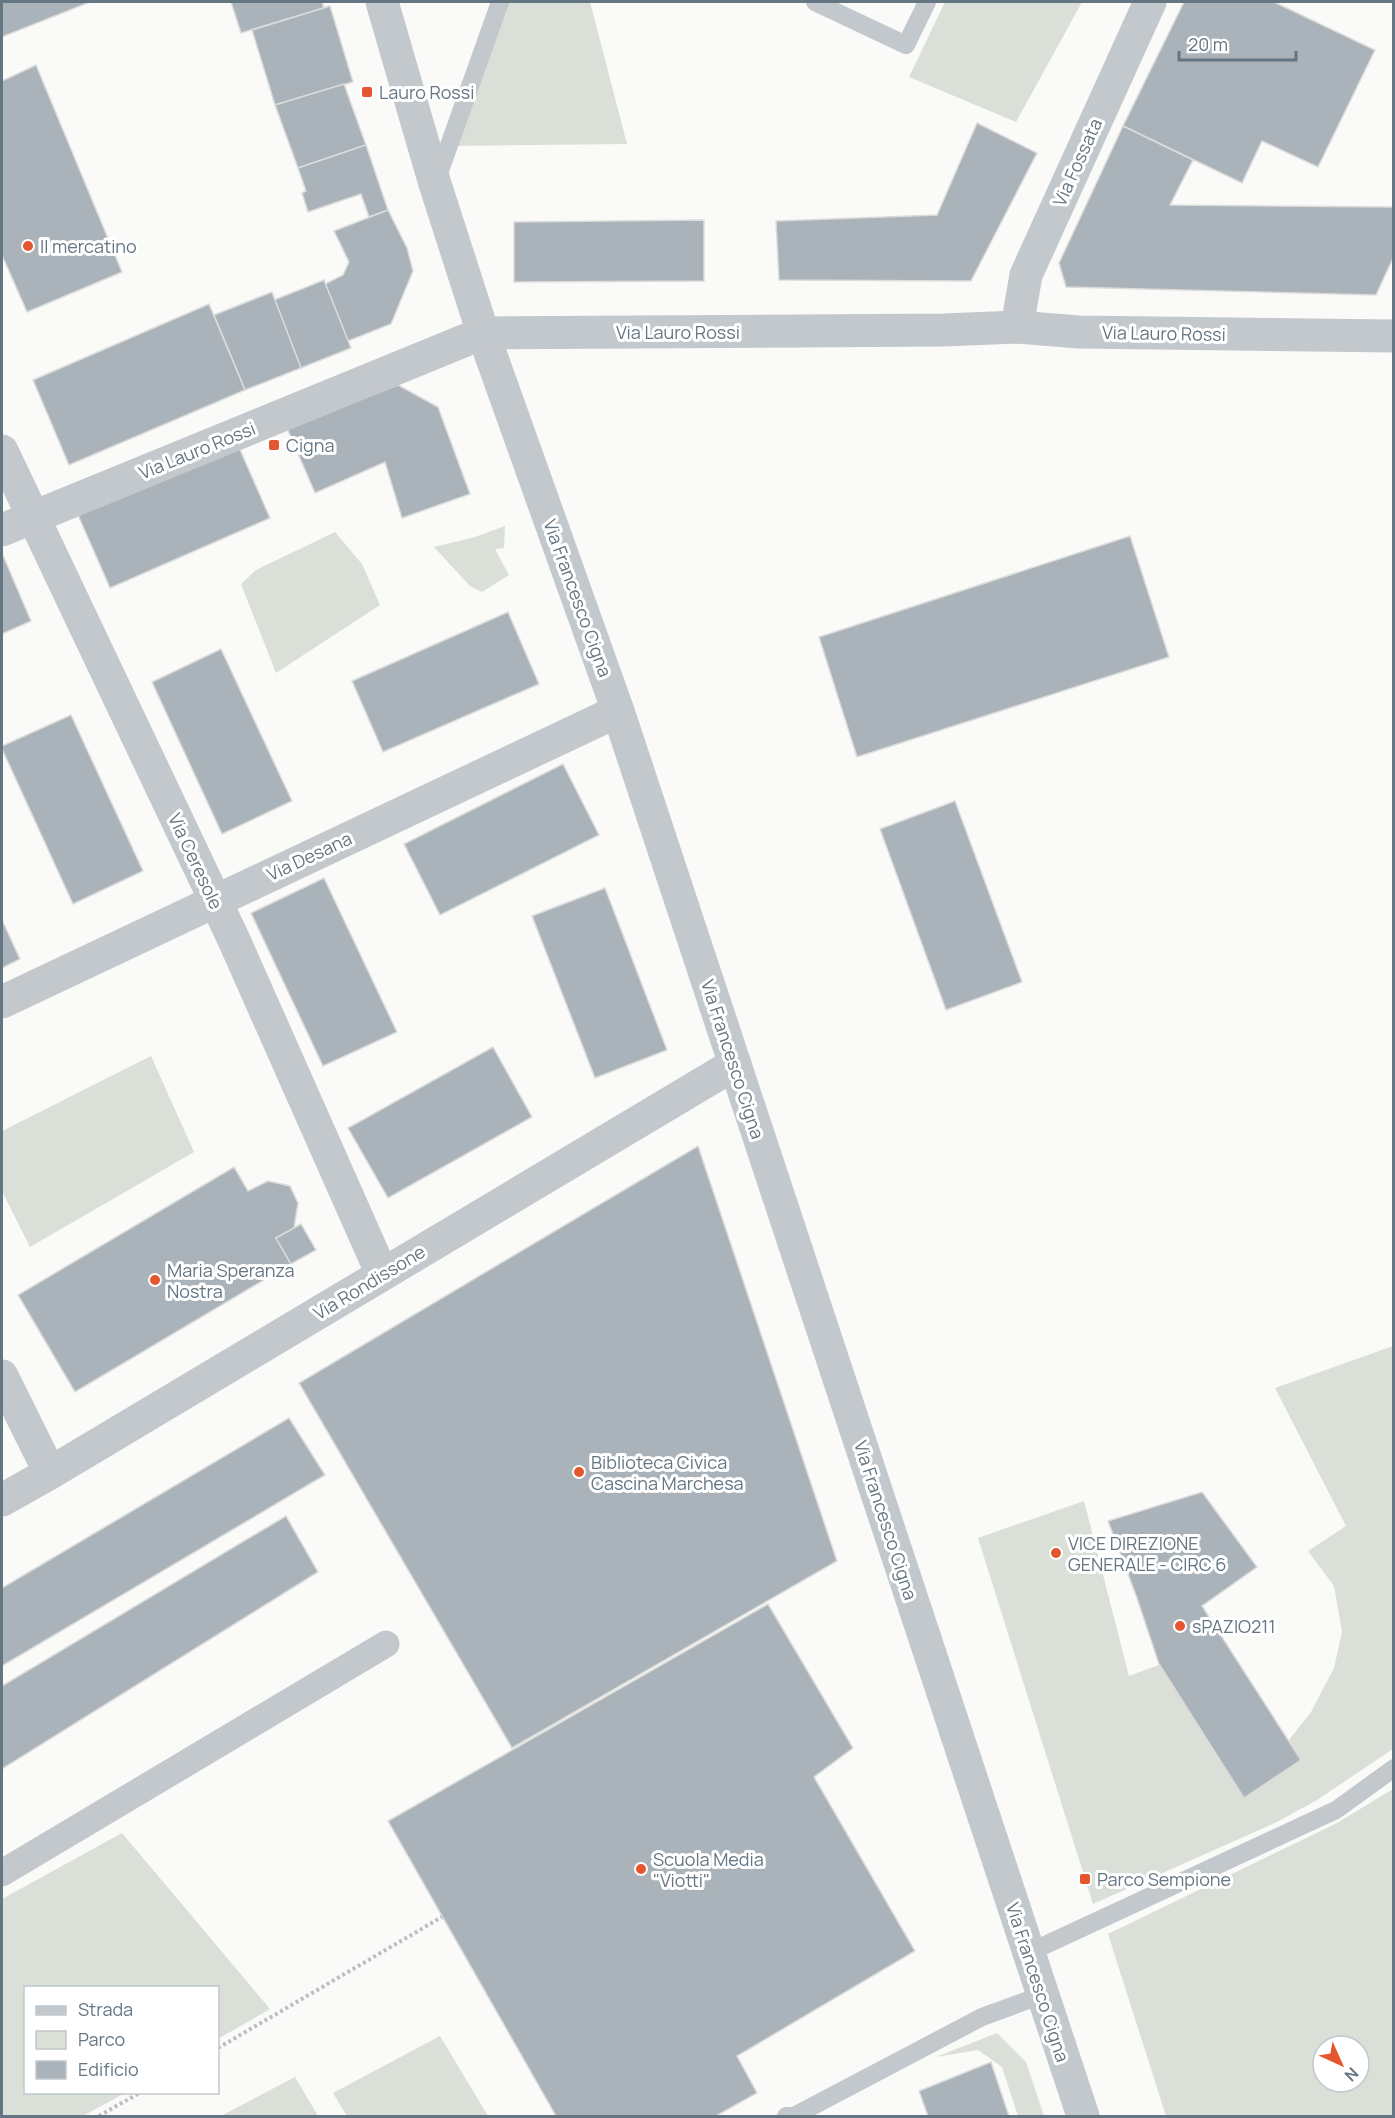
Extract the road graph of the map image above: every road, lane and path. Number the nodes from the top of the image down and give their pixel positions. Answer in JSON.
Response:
{"nodes":[{"id":1,"x":382,"y":2,"type":"edge"},
{"id":2,"x":500,"y":2,"type":"edge"},
{"id":3,"x":815,"y":2,"type":"edge"},
{"id":4,"x":927,"y":2,"type":"edge"},
{"id":5,"x":1150,"y":2,"type":"edge"},
{"id":6,"x":435,"y":184,"type":"junction"},
{"id":7,"x":1017,"y":327,"type":"junction"},
{"id":8,"x":483,"y":333,"type":"junction"},
{"id":9,"x":1394,"y":336,"type":"edge"},
{"id":10,"x":2,"y":452,"type":"edge"},
{"id":11,"x":33,"y":517,"type":"junction"},
{"id":12,"x":2,"y":530,"type":"edge"},
{"id":13,"x":618,"y":711,"type":"junction"},
{"id":14,"x":214,"y":901,"type":"junction"},
{"id":15,"x":2,"y":1002,"type":"edge"},
{"id":16,"x":735,"y":1064,"type":"junction"},
{"id":17,"x":382,"y":1274,"type":"junction"},
{"id":18,"x":2,"y":1376,"type":"edge"},
{"id":19,"x":50,"y":1473,"type":"junction"},
{"id":20,"x":2,"y":1500,"type":"edge"},
{"id":21,"x":386,"y":1644,"type":"dead end"},
{"id":22,"x":1394,"y":1768,"type":"edge"},
{"id":23,"x":2,"y":1873,"type":"edge"},
{"id":24,"x":442,"y":1917,"type":"dead end"},
{"id":25,"x":1028,"y":1953,"type":"junction"},
{"id":26,"x":1042,"y":1995,"type":"junction"},
{"id":27,"x":219,"y":2047,"type":"edge"},
{"id":28,"x":138,"y":2094,"type":"edge"},
{"id":29,"x":99,"y":2116,"type":"edge"},
{"id":30,"x":786,"y":2116,"type":"edge"},
{"id":31,"x":1083,"y":2116,"type":"edge"}],
"edges":[{"from":1,"to":6,"type":"street","name":"Via Francesco Cigna"},
{"from":2,"to":6,"type":"lane"},
{"from":3,"to":4,"type":"lane"},
{"from":5,"to":7,"type":"street","name":"Via Fossata"},
{"from":6,"to":8,"type":"street","name":"Via Francesco Cigna"},
{"from":7,"to":8,"type":"street","name":"Via Lauro Rossi"},
{"from":7,"to":9,"type":"street","name":"Via Lauro Rossi"},
{"from":8,"to":11,"type":"street","name":"Via Lauro Rossi"},
{"from":8,"to":13,"type":"street","name":"Via Francesco Cigna"},
{"from":10,"to":11,"type":"street","name":"Via Ceresole"},
{"from":11,"to":12,"type":"street","name":"Via Lauro Rossi"},
{"from":11,"to":14,"type":"street","name":"Via Ceresole"},
{"from":13,"to":14,"type":"street","name":"Via Desana"},
{"from":13,"to":16,"type":"street","name":"Via Francesco Cigna"},
{"from":14,"to":15,"type":"street","name":"Via Desana"},
{"from":14,"to":17,"type":"street","name":"Via Ceresole"},
{"from":16,"to":17,"type":"street","name":"Via Rondissone"},
{"from":16,"to":25,"type":"street","name":"Via Francesco Cigna"},
{"from":17,"to":19,"type":"street","name":"Via Rondissone"},
{"from":18,"to":19,"type":"street"},
{"from":19,"to":20,"type":"street","name":"Via Rondissone"},
{"from":21,"to":23,"type":"street"},
{"from":22,"to":25,"type":"lane"},
{"from":24,"to":27,"type":"path"},
{"from":25,"to":26,"type":"street","name":"Via Francesco Cigna"},
{"from":26,"to":30,"type":"lane"},
{"from":26,"to":31,"type":"street","name":"Via Francesco Cigna"},
{"from":28,"to":29,"type":"path"}]}
